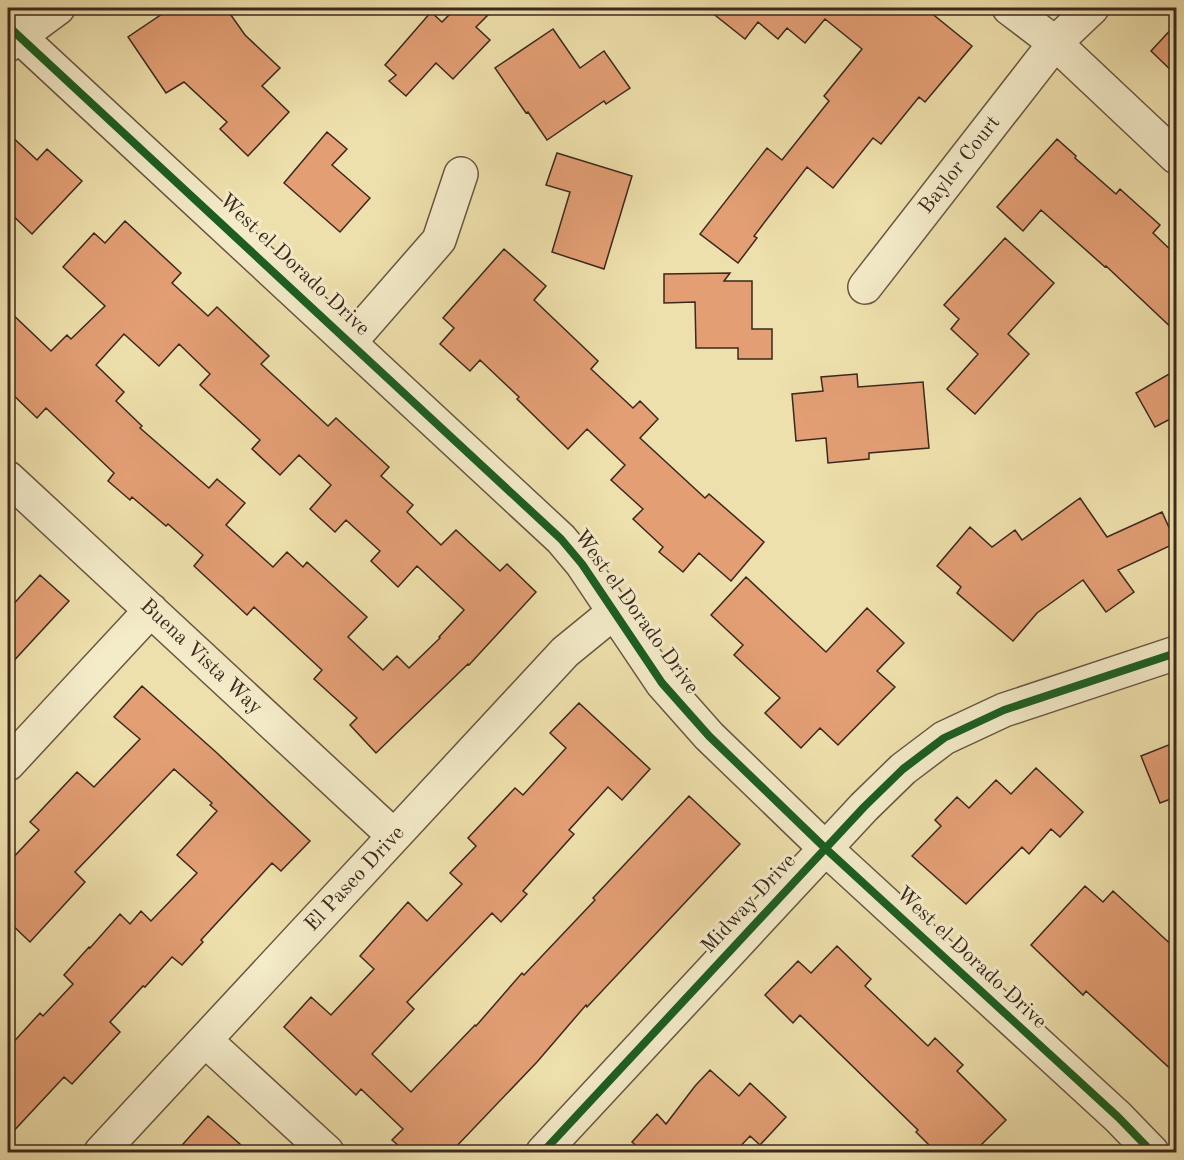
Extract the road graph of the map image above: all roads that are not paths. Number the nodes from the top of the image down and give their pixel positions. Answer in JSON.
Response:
{"nodes":[{"id":1,"x":58,"y":8,"type":"edge"},
{"id":2,"x":1009,"y":8,"type":"edge"},
{"id":3,"x":1092,"y":8,"type":"edge"},
{"id":4,"x":11,"y":35,"type":"edge"},
{"id":5,"x":1055,"y":43,"type":"junction"},
{"id":6,"x":1176,"y":157,"type":"edge"},
{"id":7,"x":461,"y":174,"type":"dead end"},
{"id":8,"x":865,"y":287,"type":"dead end"},
{"id":9,"x":350,"y":342,"type":"junction"},
{"id":10,"x":8,"y":478,"type":"edge"},
{"id":11,"x":151,"y":610,"type":"junction"},
{"id":12,"x":614,"y":612,"type":"junction"},
{"id":13,"x":1176,"y":653,"type":"edge"},
{"id":14,"x":8,"y":764,"type":"edge"},
{"id":15,"x":394,"y":836,"type":"junction"},
{"id":16,"x":825,"y":848,"type":"junction"},
{"id":17,"x":206,"y":1041,"type":"junction"},
{"id":18,"x":101,"y":1152,"type":"edge"},
{"id":19,"x":327,"y":1152,"type":"edge"},
{"id":20,"x":543,"y":1152,"type":"edge"},
{"id":21,"x":1152,"y":1152,"type":"edge"}],
"edges":[{"from":1,"to":4,"type":"street"},
{"from":2,"to":5,"type":"street"},
{"from":3,"to":5,"type":"street","name":"Baylor Court"},
{"from":4,"to":9,"type":"street","name":"West el Dorado Drive"},
{"from":5,"to":6,"type":"street"},
{"from":5,"to":8,"type":"street","name":"Baylor Court"},
{"from":7,"to":9,"type":"street"},
{"from":9,"to":12,"type":"street","name":"West el Dorado Drive"},
{"from":10,"to":11,"type":"street","name":"Buena Vista Way"},
{"from":11,"to":14,"type":"street"},
{"from":11,"to":15,"type":"street","name":"Buena Vista Way"},
{"from":12,"to":15,"type":"street","name":"El Paseo Drive"},
{"from":12,"to":16,"type":"street","name":"West el Dorado Drive"},
{"from":13,"to":16,"type":"street","name":"Midway Drive"},
{"from":15,"to":17,"type":"street","name":"El Paseo Drive"},
{"from":16,"to":20,"type":"street","name":"Midway Drive"},
{"from":16,"to":21,"type":"street","name":"West el Dorado Drive"},
{"from":17,"to":18,"type":"street","name":"El Paseo Drive"},
{"from":17,"to":19,"type":"street"}]}
